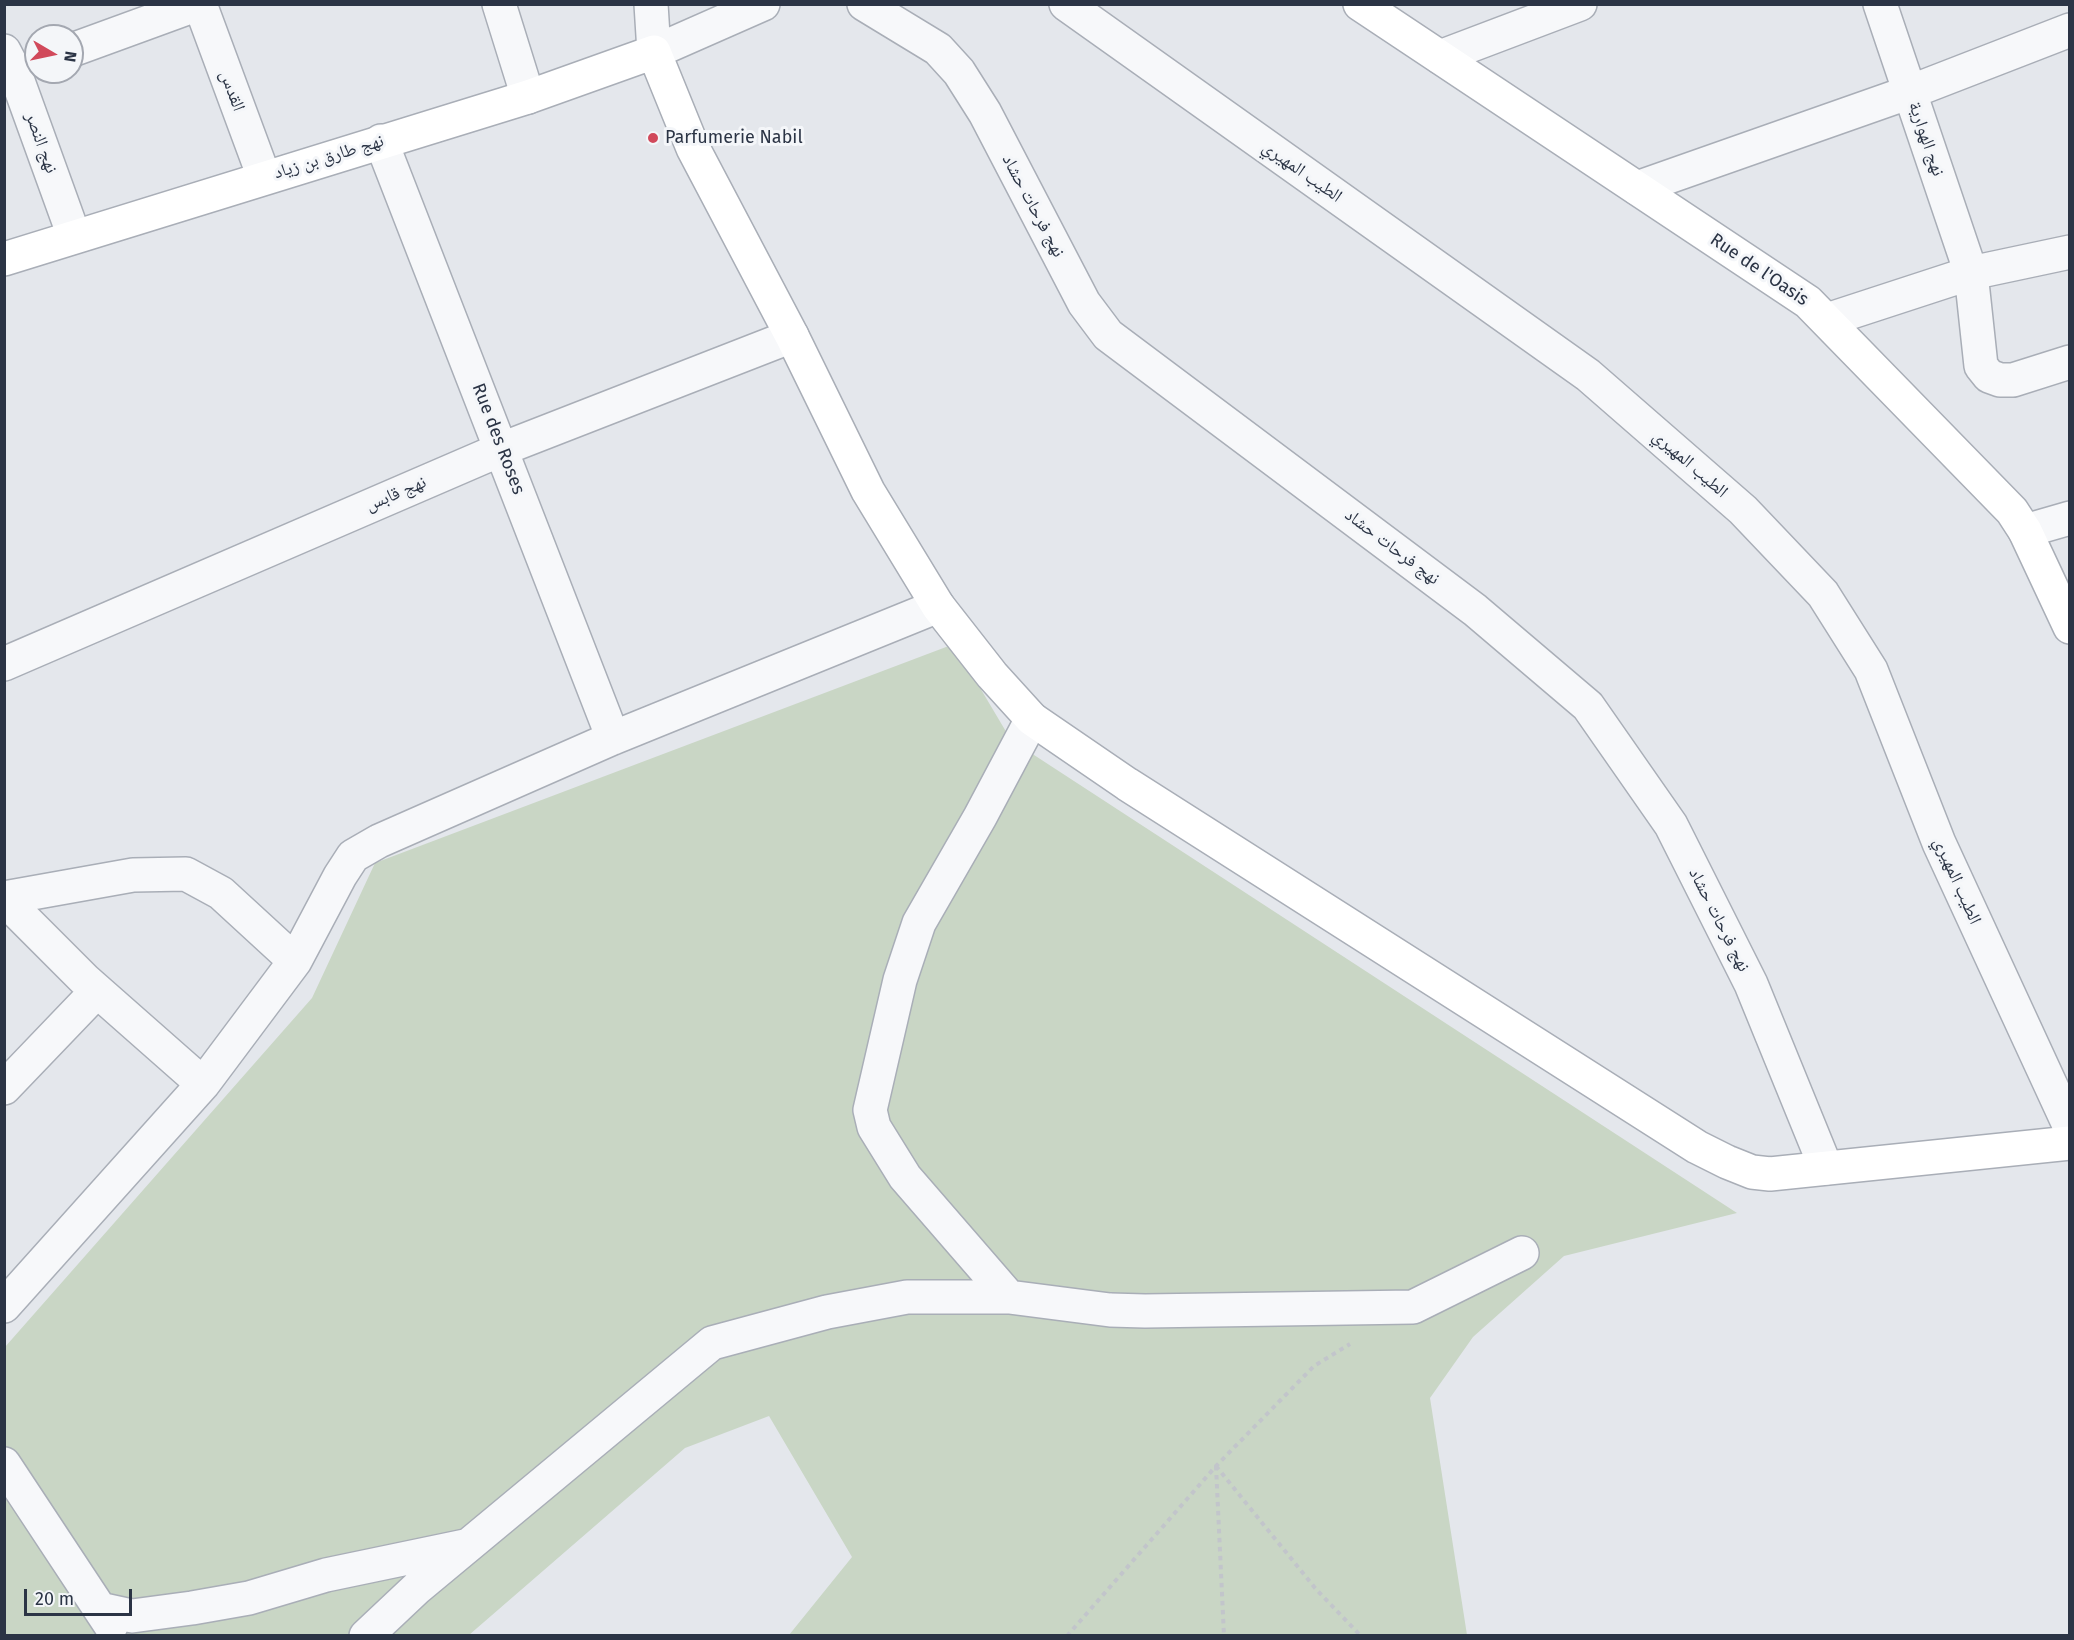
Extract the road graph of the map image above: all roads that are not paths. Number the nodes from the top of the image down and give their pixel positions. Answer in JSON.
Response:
{"nodes":[{"id":1,"x":199,"y":4,"type":"edge"},
{"id":2,"x":499,"y":4,"type":"edge"},
{"id":3,"x":651,"y":4,"type":"edge"},
{"id":4,"x":763,"y":4,"type":"edge"},
{"id":5,"x":864,"y":4,"type":"edge"},
{"id":6,"x":1066,"y":4,"type":"edge"},
{"id":7,"x":1360,"y":4,"type":"edge"},
{"id":8,"x":1580,"y":4,"type":"edge"},
{"id":9,"x":1880,"y":4,"type":"edge"},
{"id":10,"x":2070,"y":30,"type":"edge"},
{"id":11,"x":84,"y":46,"type":"edge"},
{"id":12,"x":654,"y":52,"type":"junction"},
{"id":13,"x":1440,"y":57,"type":"junction"},
{"id":14,"x":18,"y":61,"type":"edge"},
{"id":15,"x":1910,"y":92,"type":"junction"},
{"id":16,"x":528,"y":97,"type":"junction"},
{"id":17,"x":381,"y":141,"type":"junction"},
{"id":18,"x":264,"y":177,"type":"junction"},
{"id":19,"x":1637,"y":188,"type":"junction"},
{"id":20,"x":74,"y":236,"type":"junction"},
{"id":21,"x":2070,"y":252,"type":"edge"},
{"id":22,"x":4,"y":259,"type":"edge"},
{"id":23,"x":1971,"y":273,"type":"junction"},
{"id":24,"x":1827,"y":320,"type":"junction"},
{"id":25,"x":792,"y":336,"type":"junction"},
{"id":26,"x":2070,"y":362,"type":"edge"},
{"id":27,"x":502,"y":449,"type":"junction"},
{"id":28,"x":2070,"y":518,"type":"edge"},
{"id":29,"x":2025,"y":531,"type":"junction"},
{"id":30,"x":938,"y":606,"type":"junction"},
{"id":31,"x":2070,"y":627,"type":"edge"},
{"id":32,"x":4,"y":664,"type":"edge"},
{"id":33,"x":1032,"y":719,"type":"junction"},
{"id":34,"x":613,"y":738,"type":"junction"},
{"id":35,"x":4,"y":898,"type":"edge"},
{"id":36,"x":295,"y":961,"type":"junction"},
{"id":37,"x":97,"y":991,"type":"junction"},
{"id":38,"x":203,"y":1084,"type":"junction"},
{"id":39,"x":4,"y":1088,"type":"edge"},
{"id":40,"x":2070,"y":1127,"type":"edge"},
{"id":41,"x":2070,"y":1143,"type":"edge"},
{"id":42,"x":1826,"y":1168,"type":"junction"},
{"id":43,"x":1522,"y":1253,"type":"dead end"},
{"id":44,"x":1009,"y":1297,"type":"junction"},
{"id":45,"x":4,"y":1306,"type":"edge"},
{"id":46,"x":4,"y":1464,"type":"edge"},
{"id":47,"x":468,"y":1546,"type":"junction"},
{"id":48,"x":108,"y":1622,"type":"edge"},
{"id":49,"x":366,"y":1635,"type":"edge"}],
"edges":[{"from":1,"to":11,"type":"street"},
{"from":1,"to":18,"type":"street","name":"القدس"},
{"from":2,"to":16,"type":"street"},
{"from":3,"to":12,"type":"street"},
{"from":4,"to":12,"type":"street"},
{"from":5,"to":42,"type":"street","name":"نهج فرحات حشاد"},
{"from":6,"to":40,"type":"street","name":"الطيب المهيري"},
{"from":7,"to":13,"type":"street","name":"Rue de l'Oasis"},
{"from":8,"to":13,"type":"street"},
{"from":9,"to":15,"type":"street","name":"نهج الهوارية"},
{"from":10,"to":15,"type":"street"},
{"from":12,"to":16,"type":"street","name":"نهج طارق بن زياد"},
{"from":12,"to":25,"type":"street"},
{"from":13,"to":19,"type":"street","name":"Rue de l'Oasis"},
{"from":14,"to":20,"type":"street","name":"نهج النصر"},
{"from":15,"to":19,"type":"street"},
{"from":15,"to":23,"type":"street","name":"نهج الهوارية"},
{"from":16,"to":17,"type":"street","name":"نهج طارق بن زياد"},
{"from":17,"to":18,"type":"street","name":"نهج طارق بن زياد"},
{"from":17,"to":27,"type":"street","name":"Rue des Roses"},
{"from":18,"to":20,"type":"street","name":"نهج طارق بن زياد"},
{"from":19,"to":24,"type":"street","name":"Rue de l'Oasis"},
{"from":20,"to":22,"type":"street","name":"نهج طارق بن زياد"},
{"from":21,"to":23,"type":"street"},
{"from":23,"to":24,"type":"street"},
{"from":23,"to":26,"type":"street","name":"نهج الهوارية"},
{"from":24,"to":29,"type":"street","name":"Rue de l'Oasis"},
{"from":25,"to":27,"type":"street","name":"نهج قابس"},
{"from":25,"to":30,"type":"street"},
{"from":27,"to":32,"type":"street","name":"نهج قابس"},
{"from":27,"to":34,"type":"street","name":"Rue des Roses"},
{"from":28,"to":29,"type":"street"},
{"from":29,"to":31,"type":"street","name":"Rue de l'Oasis"},
{"from":30,"to":33,"type":"street"},
{"from":30,"to":34,"type":"street"},
{"from":33,"to":42,"type":"street"},
{"from":33,"to":44,"type":"street"},
{"from":34,"to":36,"type":"street"},
{"from":35,"to":36,"type":"street"},
{"from":35,"to":37,"type":"street"},
{"from":36,"to":38,"type":"street"},
{"from":37,"to":38,"type":"street"},
{"from":37,"to":39,"type":"street"},
{"from":38,"to":45,"type":"street"},
{"from":41,"to":42,"type":"street"},
{"from":43,"to":44,"type":"street"},
{"from":44,"to":47,"type":"street"},
{"from":46,"to":48,"type":"street"},
{"from":47,"to":48,"type":"street"},
{"from":47,"to":49,"type":"street"}]}
